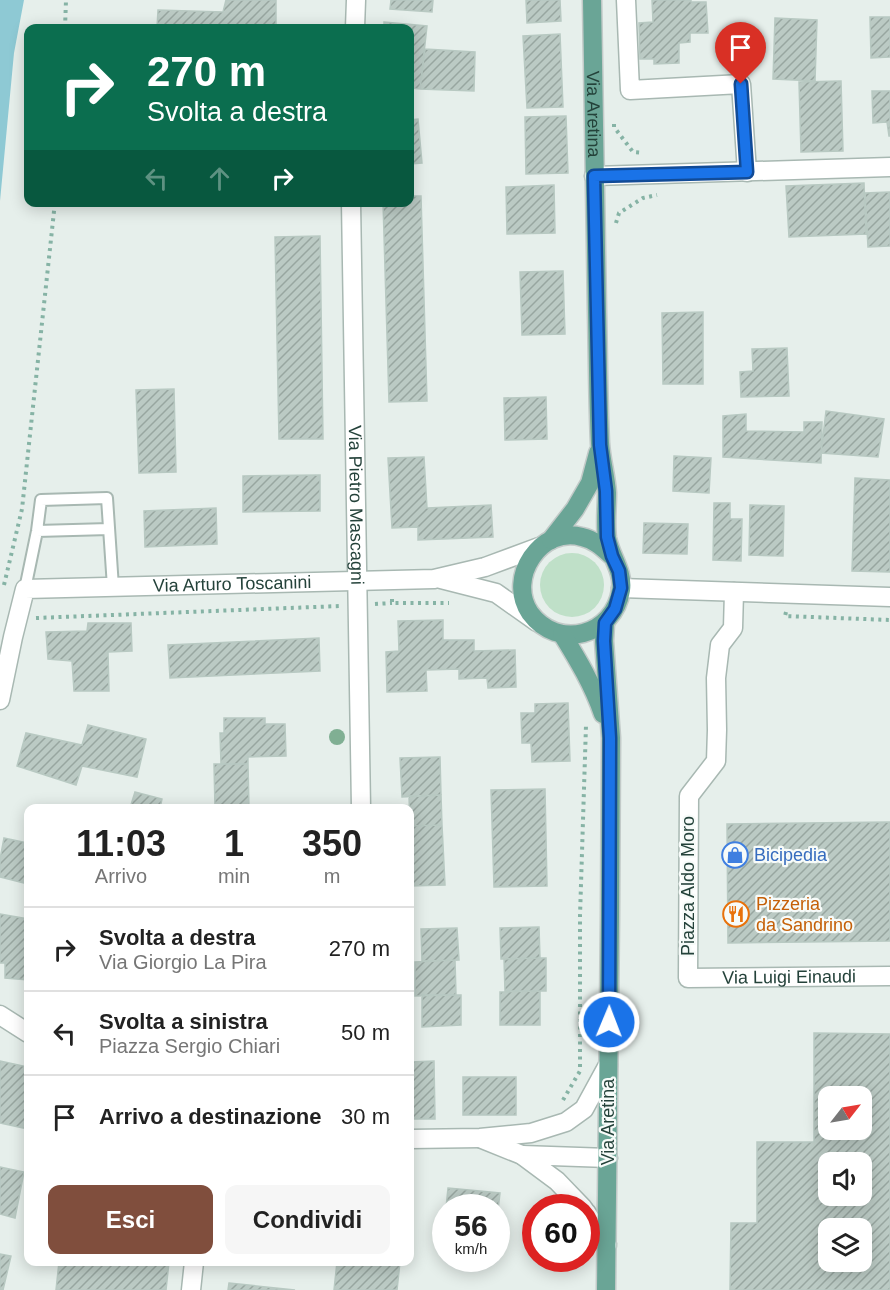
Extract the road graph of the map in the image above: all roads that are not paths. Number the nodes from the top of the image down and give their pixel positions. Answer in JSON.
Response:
{"nodes":[{"id":1,"x":356,"y":0,"type":"edge"},
{"id":2,"x":592,"y":0,"type":"edge"},
{"id":3,"x":626,"y":0,"type":"edge"},
{"id":4,"x":355,"y":24,"type":"edge"},
{"id":5,"x":890,"y":167,"type":"edge"},
{"id":6,"x":747,"y":172,"type":"junction"},
{"id":7,"x":594,"y":176,"type":"junction"},
{"id":8,"x":351,"y":207,"type":"edge"},
{"id":9,"x":600,"y":445,"type":"junction"},
{"id":10,"x":109,"y":529,"type":"junction"},
{"id":11,"x":37,"y":531,"type":"junction"},
{"id":12,"x":545,"y":544,"type":"junction"},
{"id":13,"x":612,"y":556,"type":"junction"},
{"id":14,"x":439,"y":578,"type":"junction"},
{"id":15,"x":358,"y":581,"type":"junction"},
{"id":16,"x":113,"y":587,"type":"junction"},
{"id":17,"x":621,"y":588,"type":"junction"},
{"id":18,"x":25,"y":589,"type":"junction"},
{"id":19,"x":734,"y":592,"type":"junction"},
{"id":20,"x":890,"y":597,"type":"edge"},
{"id":21,"x":605,"y":623,"type":"junction"},
{"id":22,"x":542,"y":626,"type":"junction"},
{"id":23,"x":562,"y":634,"type":"junction"},
{"id":24,"x":0,"y":700,"type":"edge"},
{"id":25,"x":610,"y":738,"type":"junction"},
{"id":26,"x":361,"y":804,"type":"edge"},
{"id":27,"x":890,"y":976,"type":"edge"},
{"id":28,"x":688,"y":978,"type":"joint"},
{"id":29,"x":0,"y":1016,"type":"edge"},
{"id":30,"x":24,"y":1031,"type":"edge"},
{"id":31,"x":608,"y":1065,"type":"junction"},
{"id":32,"x":480,"y":1138,"type":"junction"},
{"id":33,"x":414,"y":1139,"type":"edge"},
{"id":34,"x":522,"y":1155,"type":"junction"},
{"id":35,"x":608,"y":1158,"type":"junction"},
{"id":36,"x":570,"y":1194,"type":"edge"},
{"id":37,"x":600,"y":1234,"type":"edge"},
{"id":38,"x":607,"y":1245,"type":"junction"},
{"id":39,"x":194,"y":1266,"type":"edge"},
{"id":40,"x":191,"y":1290,"type":"edge"},
{"id":41,"x":606,"y":1290,"type":"edge"}],
"edges":[{"from":1,"to":4,"type":"street"},
{"from":2,"to":7,"type":"main road","name":"Via Aretina"},
{"from":3,"to":6,"type":"street"},
{"from":5,"to":6,"type":"street"},
{"from":6,"to":7,"type":"street"},
{"from":7,"to":9,"type":"main road","name":"Via Aretina"},
{"from":8,"to":15,"type":"street","name":"Via Pietro Mascagni"},
{"from":9,"to":12,"type":"main road","name":"Via Aretina"},
{"from":9,"to":13,"type":"main road","name":"Via Aretina"},
{"from":10,"to":11,"type":"lane"},
{"from":10,"to":11,"type":"lane"},
{"from":10,"to":16,"type":"lane"},
{"from":11,"to":18,"type":"lane"},
{"from":12,"to":13,"type":"main road"},
{"from":12,"to":14,"type":"street","name":"Via Arturo Toscanini"},
{"from":12,"to":22,"type":"main road","name":"Via Aretina"},
{"from":13,"to":17,"type":"main road","name":"Via Aretina"},
{"from":14,"to":15,"type":"street","name":"Via Arturo Toscanini"},
{"from":14,"to":22,"type":"street","name":"Via Arturo Toscanini"},
{"from":15,"to":16,"type":"street","name":"Via Arturo Toscanini"},
{"from":15,"to":26,"type":"street","name":"Via Pietro Mascagni"},
{"from":16,"to":18,"type":"street","name":"Via Arturo Toscanini"},
{"from":17,"to":19,"type":"street"},
{"from":17,"to":21,"type":"main road","name":"Via Aretina"},
{"from":18,"to":24,"type":"street"},
{"from":19,"to":20,"type":"street"},
{"from":19,"to":28,"type":"street","name":"Piazza Aldo Moro"},
{"from":21,"to":23,"type":"main road"},
{"from":21,"to":25,"type":"main road","name":"Via Aretina"},
{"from":22,"to":23,"type":"main road"},
{"from":23,"to":25,"type":"main road","name":"Via Aretina"},
{"from":25,"to":31,"type":"main road","name":"Via Aretina"},
{"from":27,"to":28,"type":"street","name":"Via Luigi Einaudi"},
{"from":29,"to":30,"type":"street"},
{"from":31,"to":32,"type":"street"},
{"from":31,"to":35,"type":"main road","name":"Via Aretina"},
{"from":32,"to":33,"type":"street"},
{"from":32,"to":34,"type":"street"},
{"from":34,"to":35,"type":"street"},
{"from":34,"to":36,"type":"street"},
{"from":35,"to":38,"type":"main road","name":"Via Aretina"},
{"from":37,"to":38,"type":"street"},
{"from":38,"to":41,"type":"main road","name":"Via Aretina"},
{"from":39,"to":40,"type":"street"}]}
